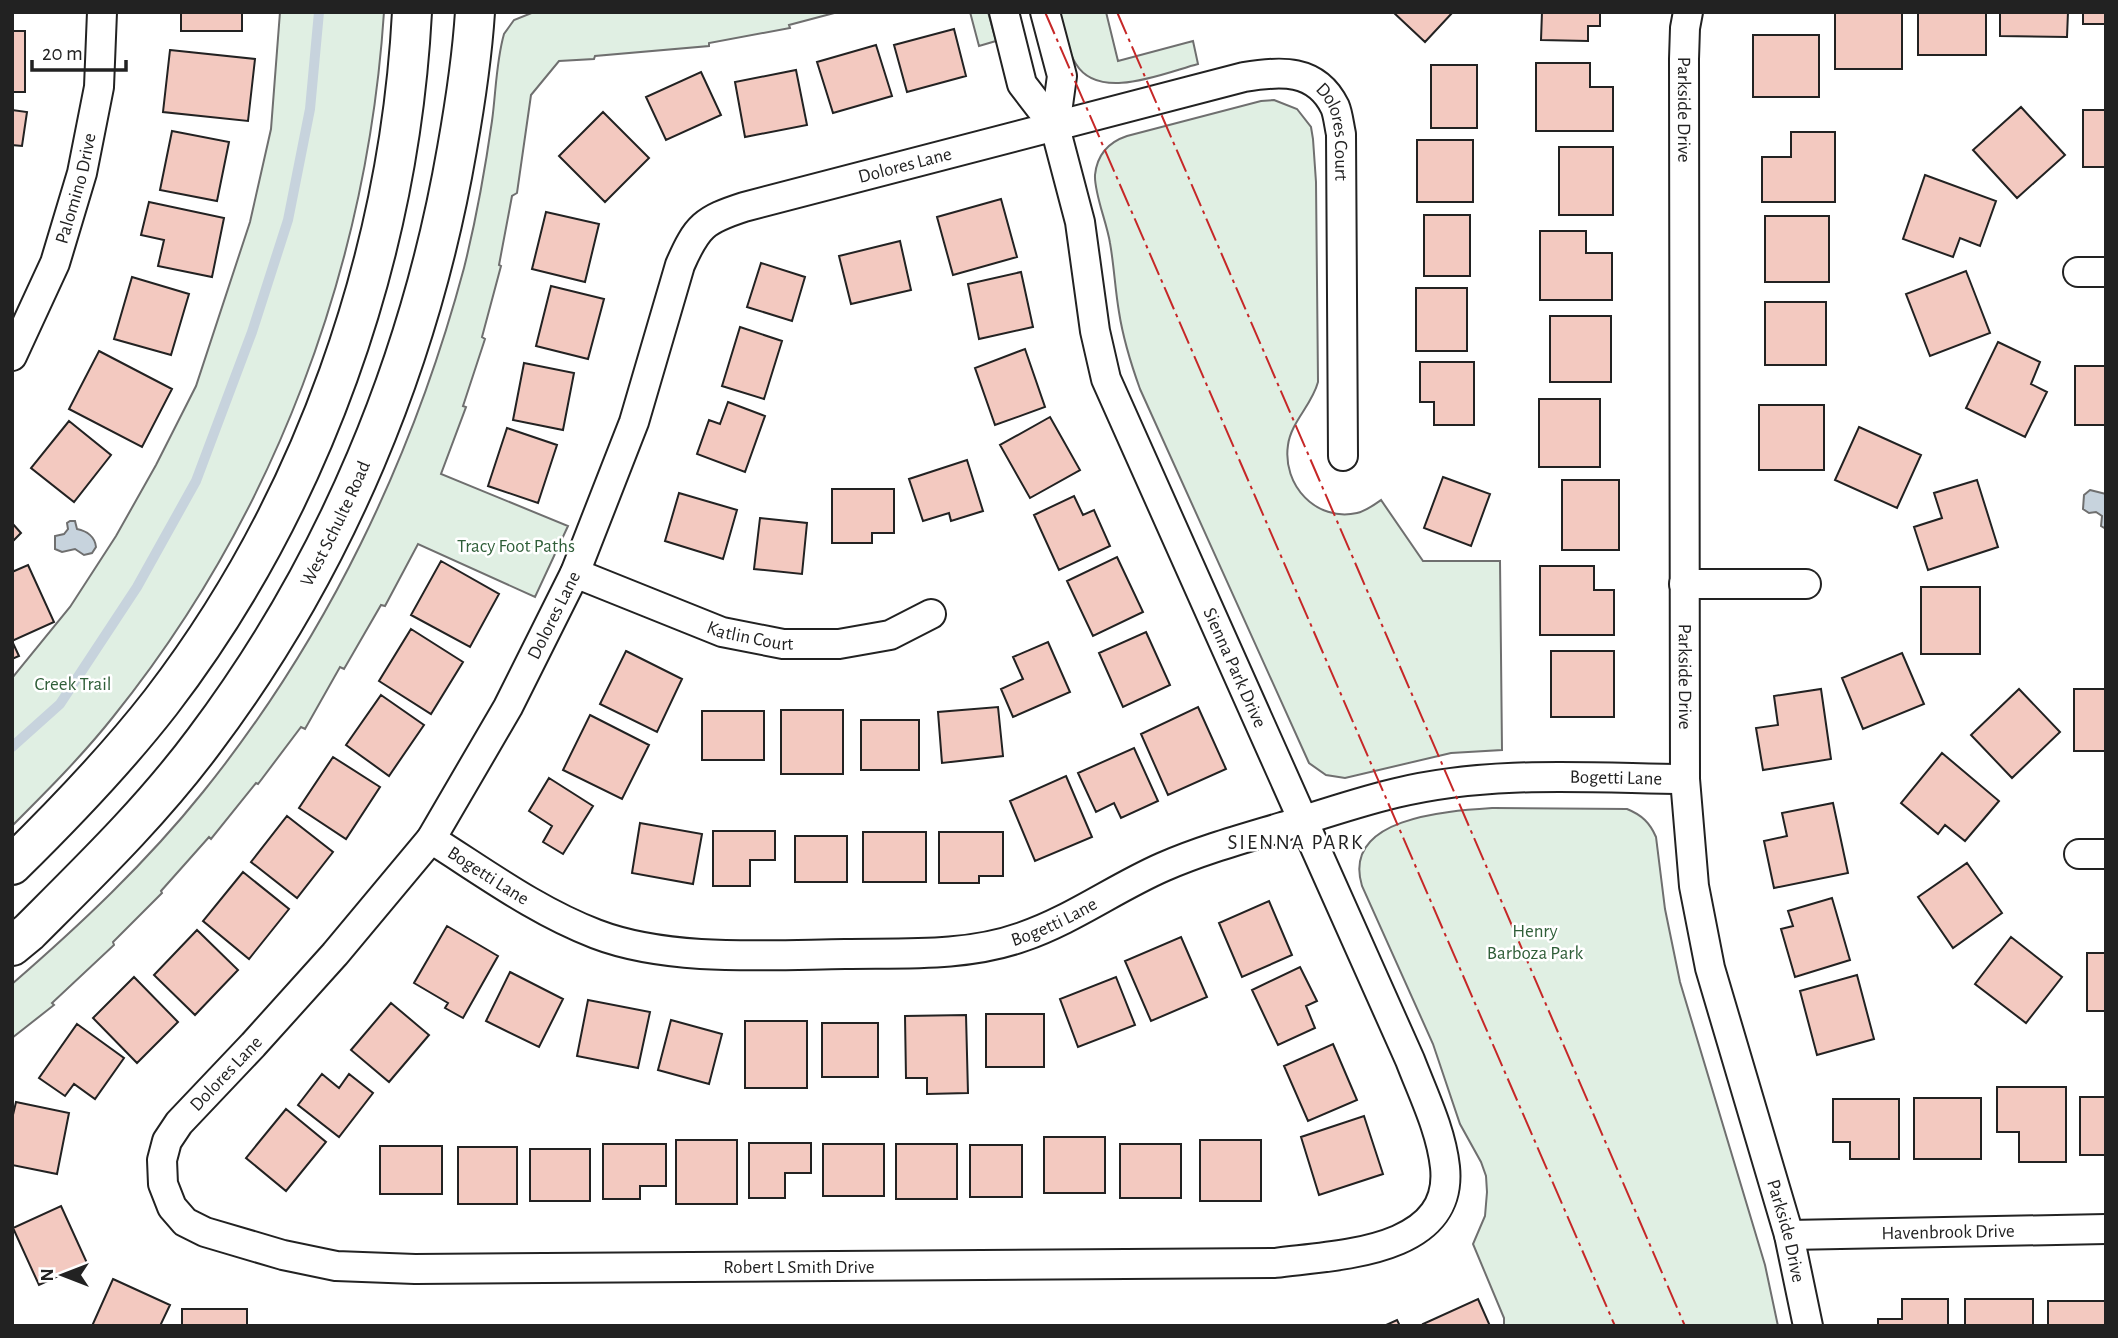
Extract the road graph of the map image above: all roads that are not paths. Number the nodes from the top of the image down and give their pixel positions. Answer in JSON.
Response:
{"nodes":[{"id":1,"x":102,"y":12,"type":"edge"},
{"id":2,"x":412,"y":12,"type":"edge"},
{"id":3,"x":475,"y":12,"type":"edge"},
{"id":4,"x":1004,"y":12,"type":"edge"},
{"id":5,"x":1045,"y":12,"type":"edge"},
{"id":6,"x":1688,"y":12,"type":"edge"},
{"id":7,"x":1055,"y":127,"type":"junction"},
{"id":8,"x":12,"y":356,"type":"edge"},
{"id":9,"x":1343,"y":456,"type":"dead end"},
{"id":10,"x":575,"y":573,"type":"junction"},
{"id":11,"x":1684,"y":584,"type":"junction"},
{"id":12,"x":1806,"y":584,"type":"dead end"},
{"id":13,"x":932,"y":614,"type":"dead end"},
{"id":14,"x":1685,"y":779,"type":"junction"},
{"id":15,"x":1303,"y":820,"type":"junction"},
{"id":16,"x":431,"y":838,"type":"junction"},
{"id":17,"x":12,"y":865,"type":"edge"},
{"id":18,"x":12,"y":946,"type":"edge"},
{"id":19,"x":163,"y":1184,"type":"joint"},
{"id":20,"x":1442,"y":1196,"type":"joint"},
{"id":21,"x":2106,"y":1229,"type":"edge"},
{"id":22,"x":1789,"y":1235,"type":"junction"},
{"id":23,"x":1808,"y":1326,"type":"edge"}],
"edges":[{"from":1,"to":8,"type":"street","name":"Palomino Drive"},
{"from":2,"to":17,"type":"main road"},
{"from":3,"to":18,"type":"main road","name":"West Schulte Road"},
{"from":4,"to":7,"type":"street","name":"Sienna Park Drive"},
{"from":5,"to":7,"type":"street","name":"Sienna Park Drive"},
{"from":6,"to":11,"type":"street","name":"Parkside Drive"},
{"from":7,"to":9,"type":"street","name":"Dolores Court"},
{"from":7,"to":10,"type":"street","name":"Dolores Lane"},
{"from":7,"to":15,"type":"street","name":"Sienna Park Drive"},
{"from":10,"to":13,"type":"street","name":"Katlin Court"},
{"from":10,"to":16,"type":"street","name":"Dolores Lane"},
{"from":11,"to":12,"type":"street"},
{"from":11,"to":14,"type":"street","name":"Parkside Drive"},
{"from":14,"to":15,"type":"street","name":"Bogetti Lane"},
{"from":14,"to":22,"type":"street","name":"Parkside Drive"},
{"from":15,"to":16,"type":"street","name":"Bogetti Lane"},
{"from":15,"to":20,"type":"street","name":"Sienna Park Drive"},
{"from":16,"to":19,"type":"street","name":"Dolores Lane"},
{"from":19,"to":20,"type":"street","name":"Robert L Smith Drive"},
{"from":21,"to":22,"type":"street","name":"Havenbrook Drive"},
{"from":22,"to":23,"type":"street","name":"Parkside Drive"}]}
